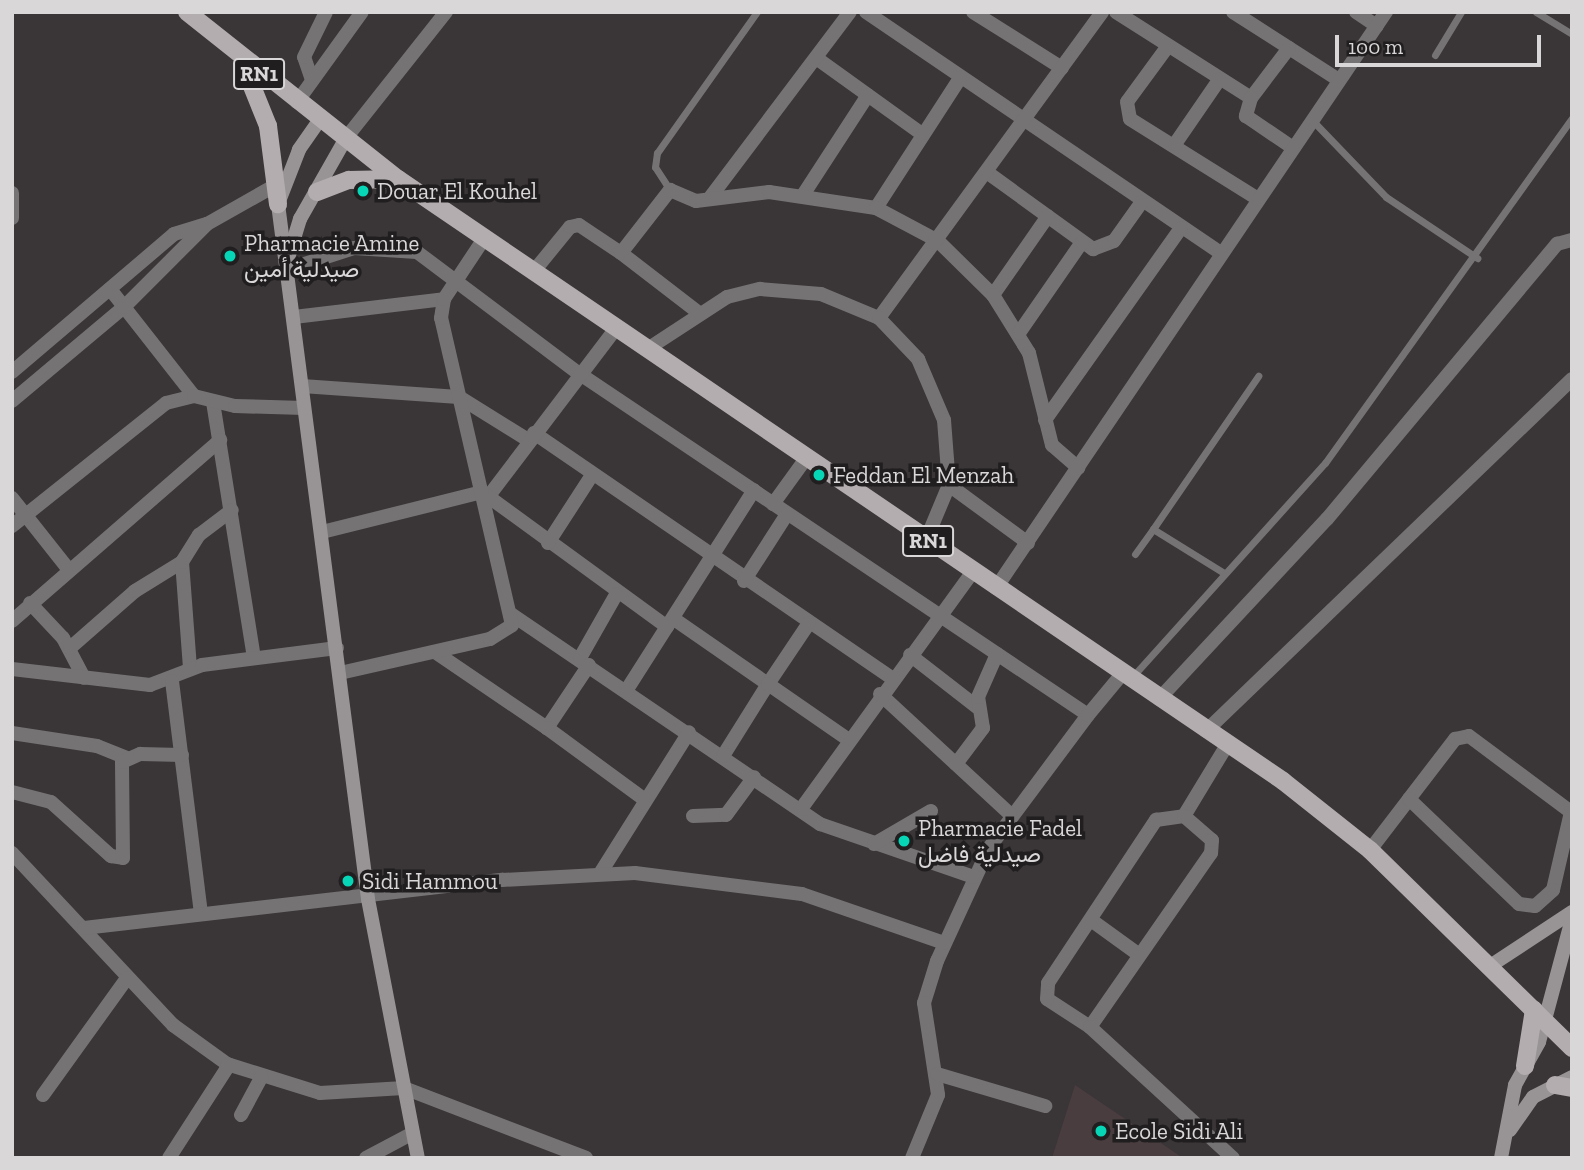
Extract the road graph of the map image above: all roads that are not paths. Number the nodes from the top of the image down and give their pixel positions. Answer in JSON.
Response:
{"nodes":[{"id":1,"x":187,"y":12,"type":"edge"},
{"id":2,"x":326,"y":12,"type":"edge"},
{"id":3,"x":362,"y":12,"type":"edge"},
{"id":4,"x":446,"y":12,"type":"edge"},
{"id":5,"x":757,"y":12,"type":"edge"},
{"id":6,"x":850,"y":12,"type":"edge"},
{"id":7,"x":866,"y":12,"type":"edge"},
{"id":8,"x":973,"y":12,"type":"edge"},
{"id":9,"x":1102,"y":12,"type":"edge"},
{"id":10,"x":1116,"y":12,"type":"edge"},
{"id":11,"x":1233,"y":12,"type":"edge"},
{"id":12,"x":1356,"y":12,"type":"edge"},
{"id":13,"x":1386,"y":12,"type":"edge"},
{"id":14,"x":1461,"y":12,"type":"edge"},
{"id":15,"x":1535,"y":12,"type":"edge"},
{"id":16,"x":1377,"y":26,"type":"junction"},
{"id":17,"x":1572,"y":34,"type":"edge"},
{"id":18,"x":1168,"y":46,"type":"junction"},
{"id":19,"x":1289,"y":48,"type":"junction"},
{"id":20,"x":1436,"y":55,"type":"dead end"},
{"id":21,"x":818,"y":60,"type":"junction"},
{"id":22,"x":242,"y":61,"type":"junction"},
{"id":23,"x":1062,"y":68,"type":"junction"},
{"id":24,"x":960,"y":78,"type":"junction"},
{"id":25,"x":312,"y":80,"type":"junction"},
{"id":26,"x":1219,"y":80,"type":"junction"},
{"id":27,"x":1339,"y":80,"type":"junction"},
{"id":28,"x":868,"y":95,"type":"junction"},
{"id":29,"x":1251,"y":98,"type":"junction"},
{"id":30,"x":297,"y":102,"type":"junction"},
{"id":31,"x":321,"y":118,"type":"junction"},
{"id":32,"x":1572,"y":118,"type":"edge"},
{"id":33,"x":1312,"y":120,"type":"junction"},
{"id":34,"x":1024,"y":123,"type":"junction"},
{"id":35,"x":922,"y":134,"type":"junction"},
{"id":36,"x":346,"y":138,"type":"junction"},
{"id":37,"x":1175,"y":144,"type":"junction"},
{"id":38,"x":1293,"y":148,"type":"junction"},
{"id":39,"x":988,"y":173,"type":"junction"},
{"id":40,"x":398,"y":179,"type":"junction"},
{"id":41,"x":276,"y":185,"type":"junction"},
{"id":42,"x":670,"y":190,"type":"junction"},
{"id":43,"x":317,"y":192,"type":"junction"},
{"id":44,"x":12,"y":193,"type":"edge"},
{"id":45,"x":803,"y":195,"type":"junction"},
{"id":46,"x":709,"y":199,"type":"junction"},
{"id":47,"x":1258,"y":199,"type":"junction"},
{"id":48,"x":1140,"y":203,"type":"junction"},
{"id":49,"x":278,"y":204,"type":"junction"},
{"id":50,"x":876,"y":208,"type":"junction"},
{"id":51,"x":1048,"y":216,"type":"junction"},
{"id":52,"x":12,"y":218,"type":"edge"},
{"id":53,"x":207,"y":224,"type":"junction"},
{"id":54,"x":1181,"y":228,"type":"junction"},
{"id":55,"x":485,"y":237,"type":"junction"},
{"id":56,"x":938,"y":240,"type":"junction"},
{"id":57,"x":1572,"y":240,"type":"edge"},
{"id":58,"x":1083,"y":242,"type":"junction"},
{"id":59,"x":621,"y":253,"type":"junction"},
{"id":60,"x":1221,"y":253,"type":"junction"},
{"id":61,"x":1477,"y":258,"type":"junction"},
{"id":62,"x":288,"y":264,"type":"junction"},
{"id":63,"x":534,"y":271,"type":"junction"},
{"id":64,"x":455,"y":280,"type":"junction"},
{"id":65,"x":110,"y":289,"type":"junction"},
{"id":66,"x":993,"y":295,"type":"junction"},
{"id":67,"x":444,"y":299,"type":"junction"},
{"id":68,"x":124,"y":307,"type":"junction"},
{"id":69,"x":699,"y":313,"type":"junction"},
{"id":70,"x":294,"y":317,"type":"junction"},
{"id":71,"x":879,"y":318,"type":"junction"},
{"id":72,"x":617,"y":327,"type":"junction"},
{"id":73,"x":1019,"y":333,"type":"junction"},
{"id":74,"x":649,"y":348,"type":"junction"},
{"id":75,"x":12,"y":372,"type":"edge"},
{"id":76,"x":577,"y":372,"type":"junction"},
{"id":77,"x":1258,"y":376,"type":"dead end"},
{"id":78,"x":1572,"y":379,"type":"edge"},
{"id":79,"x":302,"y":386,"type":"junction"},
{"id":80,"x":194,"y":396,"type":"junction"},
{"id":81,"x":459,"y":397,"type":"junction"},
{"id":82,"x":12,"y":401,"type":"edge"},
{"id":83,"x":213,"y":402,"type":"junction"},
{"id":84,"x":304,"y":408,"type":"junction"},
{"id":85,"x":1045,"y":420,"type":"junction"},
{"id":86,"x":531,"y":436,"type":"junction"},
{"id":87,"x":220,"y":440,"type":"junction"},
{"id":88,"x":807,"y":457,"type":"junction"},
{"id":89,"x":1077,"y":468,"type":"junction"},
{"id":90,"x":592,"y":475,"type":"junction"},
{"id":91,"x":949,"y":485,"type":"junction"},
{"id":92,"x":754,"y":490,"type":"junction"},
{"id":93,"x":485,"y":495,"type":"junction"},
{"id":94,"x":12,"y":498,"type":"edge"},
{"id":95,"x":773,"y":504,"type":"junction"},
{"id":96,"x":232,"y":510,"type":"junction"},
{"id":97,"x":787,"y":514,"type":"junction"},
{"id":98,"x":25,"y":516,"type":"junction"},
{"id":99,"x":12,"y":526,"type":"edge"},
{"id":100,"x":1153,"y":529,"type":"junction"},
{"id":101,"x":322,"y":532,"type":"junction"},
{"id":102,"x":926,"y":540,"type":"junction"},
{"id":103,"x":548,"y":543,"type":"junction"},
{"id":104,"x":1028,"y":543,"type":"junction"},
{"id":105,"x":1135,"y":554,"type":"dead end"},
{"id":106,"x":712,"y":559,"type":"junction"},
{"id":107,"x":182,"y":562,"type":"junction"},
{"id":108,"x":69,"y":570,"type":"junction"},
{"id":109,"x":972,"y":571,"type":"junction"},
{"id":110,"x":1224,"y":573,"type":"junction"},
{"id":111,"x":744,"y":580,"type":"junction"},
{"id":112,"x":996,"y":588,"type":"junction"},
{"id":113,"x":616,"y":595,"type":"junction"},
{"id":114,"x":30,"y":603,"type":"junction"},
{"id":115,"x":511,"y":614,"type":"junction"},
{"id":116,"x":940,"y":617,"type":"junction"},
{"id":117,"x":12,"y":621,"type":"edge"},
{"id":118,"x":670,"y":623,"type":"junction"},
{"id":119,"x":809,"y":623,"type":"junction"},
{"id":120,"x":71,"y":648,"type":"junction"},
{"id":121,"x":337,"y":648,"type":"junction"},
{"id":122,"x":435,"y":652,"type":"junction"},
{"id":123,"x":997,"y":654,"type":"junction"},
{"id":124,"x":910,"y":655,"type":"junction"},
{"id":125,"x":254,"y":658,"type":"junction"},
{"id":126,"x":584,"y":662,"type":"junction"},
{"id":127,"x":190,"y":668,"type":"junction"},
{"id":128,"x":12,"y":669,"type":"edge"},
{"id":129,"x":340,"y":673,"type":"junction"},
{"id":130,"x":1126,"y":677,"type":"junction"},
{"id":131,"x":84,"y":678,"type":"junction"},
{"id":132,"x":892,"y":678,"type":"junction"},
{"id":133,"x":172,"y":681,"type":"junction"},
{"id":134,"x":768,"y":684,"type":"junction"},
{"id":135,"x":626,"y":691,"type":"junction"},
{"id":136,"x":880,"y":694,"type":"junction"},
{"id":137,"x":1158,"y":699,"type":"junction"},
{"id":138,"x":977,"y":707,"type":"junction"},
{"id":139,"x":1088,"y":715,"type":"junction"},
{"id":140,"x":547,"y":728,"type":"junction"},
{"id":141,"x":1206,"y":731,"type":"junction"},
{"id":142,"x":689,"y":732,"type":"junction"},
{"id":143,"x":12,"y":733,"type":"edge"},
{"id":144,"x":849,"y":740,"type":"junction"},
{"id":145,"x":1227,"y":745,"type":"junction"},
{"id":146,"x":182,"y":755,"type":"junction"},
{"id":147,"x":723,"y":756,"type":"junction"},
{"id":148,"x":126,"y":758,"type":"junction"},
{"id":149,"x":956,"y":764,"type":"junction"},
{"id":150,"x":754,"y":777,"type":"junction"},
{"id":151,"x":12,"y":792,"type":"edge"},
{"id":152,"x":1409,"y":799,"type":"junction"},
{"id":153,"x":645,"y":800,"type":"junction"},
{"id":154,"x":801,"y":809,"type":"junction"},
{"id":155,"x":931,"y":811,"type":"dead end"},
{"id":156,"x":1571,"y":811,"type":"edge"},
{"id":157,"x":1010,"y":814,"type":"junction"},
{"id":158,"x":693,"y":816,"type":"dead end"},
{"id":159,"x":1184,"y":817,"type":"junction"},
{"id":160,"x":874,"y":844,"type":"junction"},
{"id":161,"x":1370,"y":850,"type":"junction"},
{"id":162,"x":12,"y":853,"type":"edge"},
{"id":163,"x":601,"y":872,"type":"junction"},
{"id":164,"x":974,"y":877,"type":"junction"},
{"id":165,"x":369,"y":899,"type":"junction"},
{"id":166,"x":1572,"y":912,"type":"edge"},
{"id":167,"x":201,"y":913,"type":"junction"},
{"id":168,"x":1572,"y":919,"type":"edge"},
{"id":169,"x":1091,"y":920,"type":"junction"},
{"id":170,"x":84,"y":928,"type":"junction"},
{"id":171,"x":944,"y":943,"type":"junction"},
{"id":172,"x":1138,"y":954,"type":"junction"},
{"id":173,"x":1490,"y":966,"type":"junction"},
{"id":174,"x":127,"y":978,"type":"junction"},
{"id":175,"x":1540,"y":1016,"type":"junction"},
{"id":176,"x":1090,"y":1027,"type":"junction"},
{"id":177,"x":1572,"y":1048,"type":"edge"},
{"id":178,"x":229,"y":1065,"type":"junction"},
{"id":179,"x":1525,"y":1066,"type":"joint"},
{"id":180,"x":937,"y":1074,"type":"junction"},
{"id":181,"x":262,"y":1076,"type":"junction"},
{"id":182,"x":1572,"y":1077,"type":"edge"},
{"id":183,"x":1563,"y":1086,"type":"edge"},
{"id":184,"x":404,"y":1088,"type":"junction"},
{"id":185,"x":43,"y":1096,"type":"dead end"},
{"id":186,"x":1045,"y":1105,"type":"dead end"},
{"id":187,"x":241,"y":1115,"type":"dead end"},
{"id":188,"x":413,"y":1133,"type":"junction"},
{"id":189,"x":1508,"y":1135,"type":"junction"},
{"id":190,"x":169,"y":1158,"type":"edge"},
{"id":191,"x":366,"y":1158,"type":"edge"},
{"id":192,"x":418,"y":1158,"type":"edge"},
{"id":193,"x":586,"y":1158,"type":"edge"},
{"id":194,"x":912,"y":1158,"type":"edge"},
{"id":195,"x":1233,"y":1158,"type":"edge"},
{"id":196,"x":1501,"y":1158,"type":"edge"}],
"edges":[{"from":1,"to":22,"type":"main road","number":"RN1"},
{"from":2,"to":25,"type":"street"},
{"from":3,"to":25,"type":"street"},
{"from":4,"to":36,"type":"street"},
{"from":5,"to":42,"type":"lane"},
{"from":6,"to":21,"type":"street"},
{"from":7,"to":24,"type":"street"},
{"from":8,"to":23,"type":"street"},
{"from":9,"to":23,"type":"street"},
{"from":10,"to":18,"type":"street"},
{"from":11,"to":19,"type":"street"},
{"from":12,"to":16,"type":"street"},
{"from":13,"to":16,"type":"street"},
{"from":14,"to":20,"type":"lane"},
{"from":15,"to":17,"type":"lane"},
{"from":16,"to":27,"type":"street"},
{"from":18,"to":26,"type":"street"},
{"from":18,"to":37,"type":"street"},
{"from":19,"to":27,"type":"street"},
{"from":19,"to":29,"type":"street"},
{"from":21,"to":28,"type":"street"},
{"from":21,"to":46,"type":"street"},
{"from":22,"to":30,"type":"main road","number":"RN1"},
{"from":22,"to":41,"type":"main road"},
{"from":23,"to":34,"type":"street"},
{"from":24,"to":34,"type":"street"},
{"from":24,"to":35,"type":"street"},
{"from":25,"to":30,"type":"street"},
{"from":26,"to":29,"type":"street"},
{"from":26,"to":37,"type":"street"},
{"from":27,"to":33,"type":"street"},
{"from":28,"to":35,"type":"street"},
{"from":28,"to":45,"type":"street"},
{"from":29,"to":38,"type":"street"},
{"from":30,"to":31,"type":"main road","number":"RN1"},
{"from":31,"to":36,"type":"main road","number":"RN1"},
{"from":31,"to":49,"type":"main road"},
{"from":32,"to":61,"type":"lane"},
{"from":33,"to":38,"type":"street"},
{"from":33,"to":61,"type":"lane"},
{"from":34,"to":39,"type":"street"},
{"from":34,"to":48,"type":"street"},
{"from":35,"to":50,"type":"street"},
{"from":36,"to":40,"type":"main road","number":"RN1"},
{"from":36,"to":43,"type":"main road"},
{"from":37,"to":47,"type":"street"},
{"from":38,"to":47,"type":"street"},
{"from":39,"to":51,"type":"street"},
{"from":39,"to":56,"type":"street"},
{"from":40,"to":43,"type":"main road"},
{"from":40,"to":55,"type":"main road","number":"RN1"},
{"from":41,"to":49,"type":"main road"},
{"from":41,"to":53,"type":"street"},
{"from":42,"to":46,"type":"street"},
{"from":42,"to":59,"type":"street"},
{"from":43,"to":62,"type":"main road"},
{"from":44,"to":52,"type":"street"},
{"from":45,"to":46,"type":"street"},
{"from":45,"to":50,"type":"street"},
{"from":47,"to":60,"type":"street"},
{"from":48,"to":54,"type":"street"},
{"from":48,"to":58,"type":"street"},
{"from":49,"to":62,"type":"main road"},
{"from":50,"to":56,"type":"street"},
{"from":51,"to":58,"type":"street"},
{"from":51,"to":66,"type":"street"},
{"from":53,"to":65,"type":"street"},
{"from":53,"to":68,"type":"street"},
{"from":54,"to":60,"type":"street"},
{"from":54,"to":85,"type":"street"},
{"from":55,"to":63,"type":"main road","number":"RN1"},
{"from":55,"to":64,"type":"street"},
{"from":56,"to":66,"type":"street"},
{"from":56,"to":71,"type":"street"},
{"from":57,"to":137,"type":"street"},
{"from":58,"to":73,"type":"street"},
{"from":59,"to":63,"type":"street"},
{"from":59,"to":69,"type":"street"},
{"from":60,"to":89,"type":"street"},
{"from":61,"to":110,"type":"lane"},
{"from":62,"to":64,"type":"street"},
{"from":62,"to":70,"type":"main road"},
{"from":63,"to":72,"type":"main road","number":"RN1"},
{"from":64,"to":67,"type":"street"},
{"from":64,"to":76,"type":"street"},
{"from":65,"to":68,"type":"street"},
{"from":65,"to":75,"type":"street"},
{"from":66,"to":73,"type":"street"},
{"from":67,"to":70,"type":"street"},
{"from":67,"to":81,"type":"street"},
{"from":68,"to":80,"type":"street"},
{"from":68,"to":82,"type":"street"},
{"from":69,"to":71,"type":"street"},
{"from":69,"to":74,"type":"street"},
{"from":70,"to":79,"type":"main road"},
{"from":71,"to":91,"type":"street"},
{"from":72,"to":74,"type":"main road","number":"RN1"},
{"from":72,"to":76,"type":"street"},
{"from":73,"to":85,"type":"street"},
{"from":74,"to":88,"type":"main road","number":"RN1"},
{"from":76,"to":86,"type":"street"},
{"from":76,"to":92,"type":"street"},
{"from":77,"to":100,"type":"lane"},
{"from":78,"to":141,"type":"street"},
{"from":79,"to":81,"type":"street"},
{"from":79,"to":84,"type":"main road"},
{"from":80,"to":83,"type":"street"},
{"from":80,"to":98,"type":"street"},
{"from":81,"to":86,"type":"street"},
{"from":81,"to":93,"type":"street"},
{"from":83,"to":84,"type":"street"},
{"from":83,"to":87,"type":"street"},
{"from":84,"to":101,"type":"main road"},
{"from":85,"to":89,"type":"street"},
{"from":86,"to":90,"type":"street"},
{"from":86,"to":93,"type":"street"},
{"from":87,"to":96,"type":"street"},
{"from":87,"to":108,"type":"street"},
{"from":88,"to":95,"type":"street"},
{"from":88,"to":102,"type":"main road","number":"RN1"},
{"from":89,"to":104,"type":"street"},
{"from":90,"to":103,"type":"street"},
{"from":90,"to":106,"type":"street"},
{"from":91,"to":102,"type":"street"},
{"from":91,"to":104,"type":"street"},
{"from":92,"to":95,"type":"street"},
{"from":92,"to":106,"type":"street"},
{"from":93,"to":101,"type":"street"},
{"from":93,"to":103,"type":"street"},
{"from":93,"to":115,"type":"street"},
{"from":94,"to":98,"type":"street"},
{"from":95,"to":97,"type":"street"},
{"from":96,"to":107,"type":"street"},
{"from":96,"to":125,"type":"street"},
{"from":97,"to":111,"type":"street"},
{"from":97,"to":116,"type":"street"},
{"from":98,"to":99,"type":"street"},
{"from":98,"to":108,"type":"street"},
{"from":100,"to":105,"type":"lane"},
{"from":100,"to":110,"type":"lane"},
{"from":101,"to":121,"type":"main road"},
{"from":102,"to":109,"type":"main road","number":"RN1"},
{"from":103,"to":113,"type":"street"},
{"from":104,"to":112,"type":"street"},
{"from":106,"to":111,"type":"street"},
{"from":106,"to":118,"type":"street"},
{"from":107,"to":120,"type":"street"},
{"from":107,"to":127,"type":"street"},
{"from":108,"to":114,"type":"street"},
{"from":109,"to":112,"type":"main road","number":"RN1"},
{"from":109,"to":116,"type":"street"},
{"from":110,"to":130,"type":"lane"},
{"from":111,"to":119,"type":"street"},
{"from":112,"to":130,"type":"main road","number":"RN1"},
{"from":113,"to":118,"type":"street"},
{"from":113,"to":126,"type":"street"},
{"from":114,"to":117,"type":"street"},
{"from":114,"to":120,"type":"street"},
{"from":115,"to":122,"type":"street"},
{"from":115,"to":126,"type":"street"},
{"from":116,"to":123,"type":"street"},
{"from":116,"to":124,"type":"street"},
{"from":118,"to":134,"type":"street"},
{"from":118,"to":135,"type":"street"},
{"from":119,"to":132,"type":"street"},
{"from":119,"to":134,"type":"street"},
{"from":120,"to":131,"type":"street"},
{"from":121,"to":125,"type":"street"},
{"from":121,"to":129,"type":"main road"},
{"from":122,"to":129,"type":"street"},
{"from":122,"to":140,"type":"street"},
{"from":123,"to":138,"type":"street"},
{"from":123,"to":139,"type":"street"},
{"from":124,"to":132,"type":"street"},
{"from":124,"to":138,"type":"street"},
{"from":125,"to":127,"type":"street"},
{"from":126,"to":135,"type":"street"},
{"from":126,"to":140,"type":"street"},
{"from":127,"to":133,"type":"street"},
{"from":128,"to":131,"type":"street"},
{"from":129,"to":165,"type":"main road"},
{"from":130,"to":137,"type":"main road","number":"RN1"},
{"from":130,"to":139,"type":"street"},
{"from":131,"to":133,"type":"street"},
{"from":132,"to":136,"type":"street"},
{"from":133,"to":146,"type":"street"},
{"from":134,"to":144,"type":"street"},
{"from":134,"to":147,"type":"street"},
{"from":135,"to":142,"type":"street"},
{"from":136,"to":144,"type":"street"},
{"from":136,"to":149,"type":"street"},
{"from":137,"to":141,"type":"main road","number":"RN1"},
{"from":138,"to":149,"type":"street"},
{"from":139,"to":157,"type":"street"},
{"from":140,"to":153,"type":"street"},
{"from":141,"to":145,"type":"main road","number":"RN1"},
{"from":142,"to":147,"type":"street"},
{"from":142,"to":153,"type":"street"},
{"from":143,"to":148,"type":"street"},
{"from":144,"to":154,"type":"street"},
{"from":145,"to":159,"type":"street"},
{"from":145,"to":161,"type":"main road","number":"RN1"},
{"from":146,"to":148,"type":"street"},
{"from":146,"to":167,"type":"street"},
{"from":147,"to":150,"type":"street"},
{"from":148,"to":151,"type":"street"},
{"from":149,"to":157,"type":"street"},
{"from":150,"to":154,"type":"street"},
{"from":150,"to":158,"type":"street"},
{"from":152,"to":156,"type":"street"},
{"from":152,"to":156,"type":"street"},
{"from":152,"to":161,"type":"street"},
{"from":153,"to":163,"type":"street"},
{"from":154,"to":160,"type":"street"},
{"from":155,"to":160,"type":"street"},
{"from":157,"to":164,"type":"street"},
{"from":159,"to":169,"type":"street"},
{"from":159,"to":172,"type":"street"},
{"from":160,"to":164,"type":"street"},
{"from":161,"to":173,"type":"main road","number":"RN1"},
{"from":162,"to":170,"type":"street"},
{"from":163,"to":165,"type":"street"},
{"from":163,"to":171,"type":"street"},
{"from":164,"to":171,"type":"street"},
{"from":165,"to":167,"type":"street"},
{"from":165,"to":184,"type":"main road"},
{"from":166,"to":173,"type":"main road"},
{"from":167,"to":170,"type":"street"},
{"from":168,"to":175,"type":"main road"},
{"from":169,"to":172,"type":"street"},
{"from":169,"to":176,"type":"street"},
{"from":170,"to":174,"type":"street"},
{"from":171,"to":180,"type":"street"},
{"from":172,"to":176,"type":"street"},
{"from":173,"to":175,"type":"main road","number":"RN1"},
{"from":174,"to":178,"type":"street"},
{"from":174,"to":185,"type":"street"},
{"from":175,"to":177,"type":"main road","number":"RN1"},
{"from":175,"to":179,"type":"main road"},
{"from":176,"to":195,"type":"street"},
{"from":178,"to":181,"type":"street"},
{"from":178,"to":190,"type":"street"},
{"from":179,"to":189,"type":"main road"},
{"from":180,"to":186,"type":"street"},
{"from":180,"to":194,"type":"street"},
{"from":181,"to":184,"type":"street"},
{"from":181,"to":187,"type":"street"},
{"from":182,"to":183,"type":"main road"},
{"from":183,"to":189,"type":"main road"},
{"from":184,"to":188,"type":"main road"},
{"from":184,"to":193,"type":"street"},
{"from":188,"to":191,"type":"street"},
{"from":188,"to":192,"type":"main road"},
{"from":189,"to":196,"type":"main road"}]}
